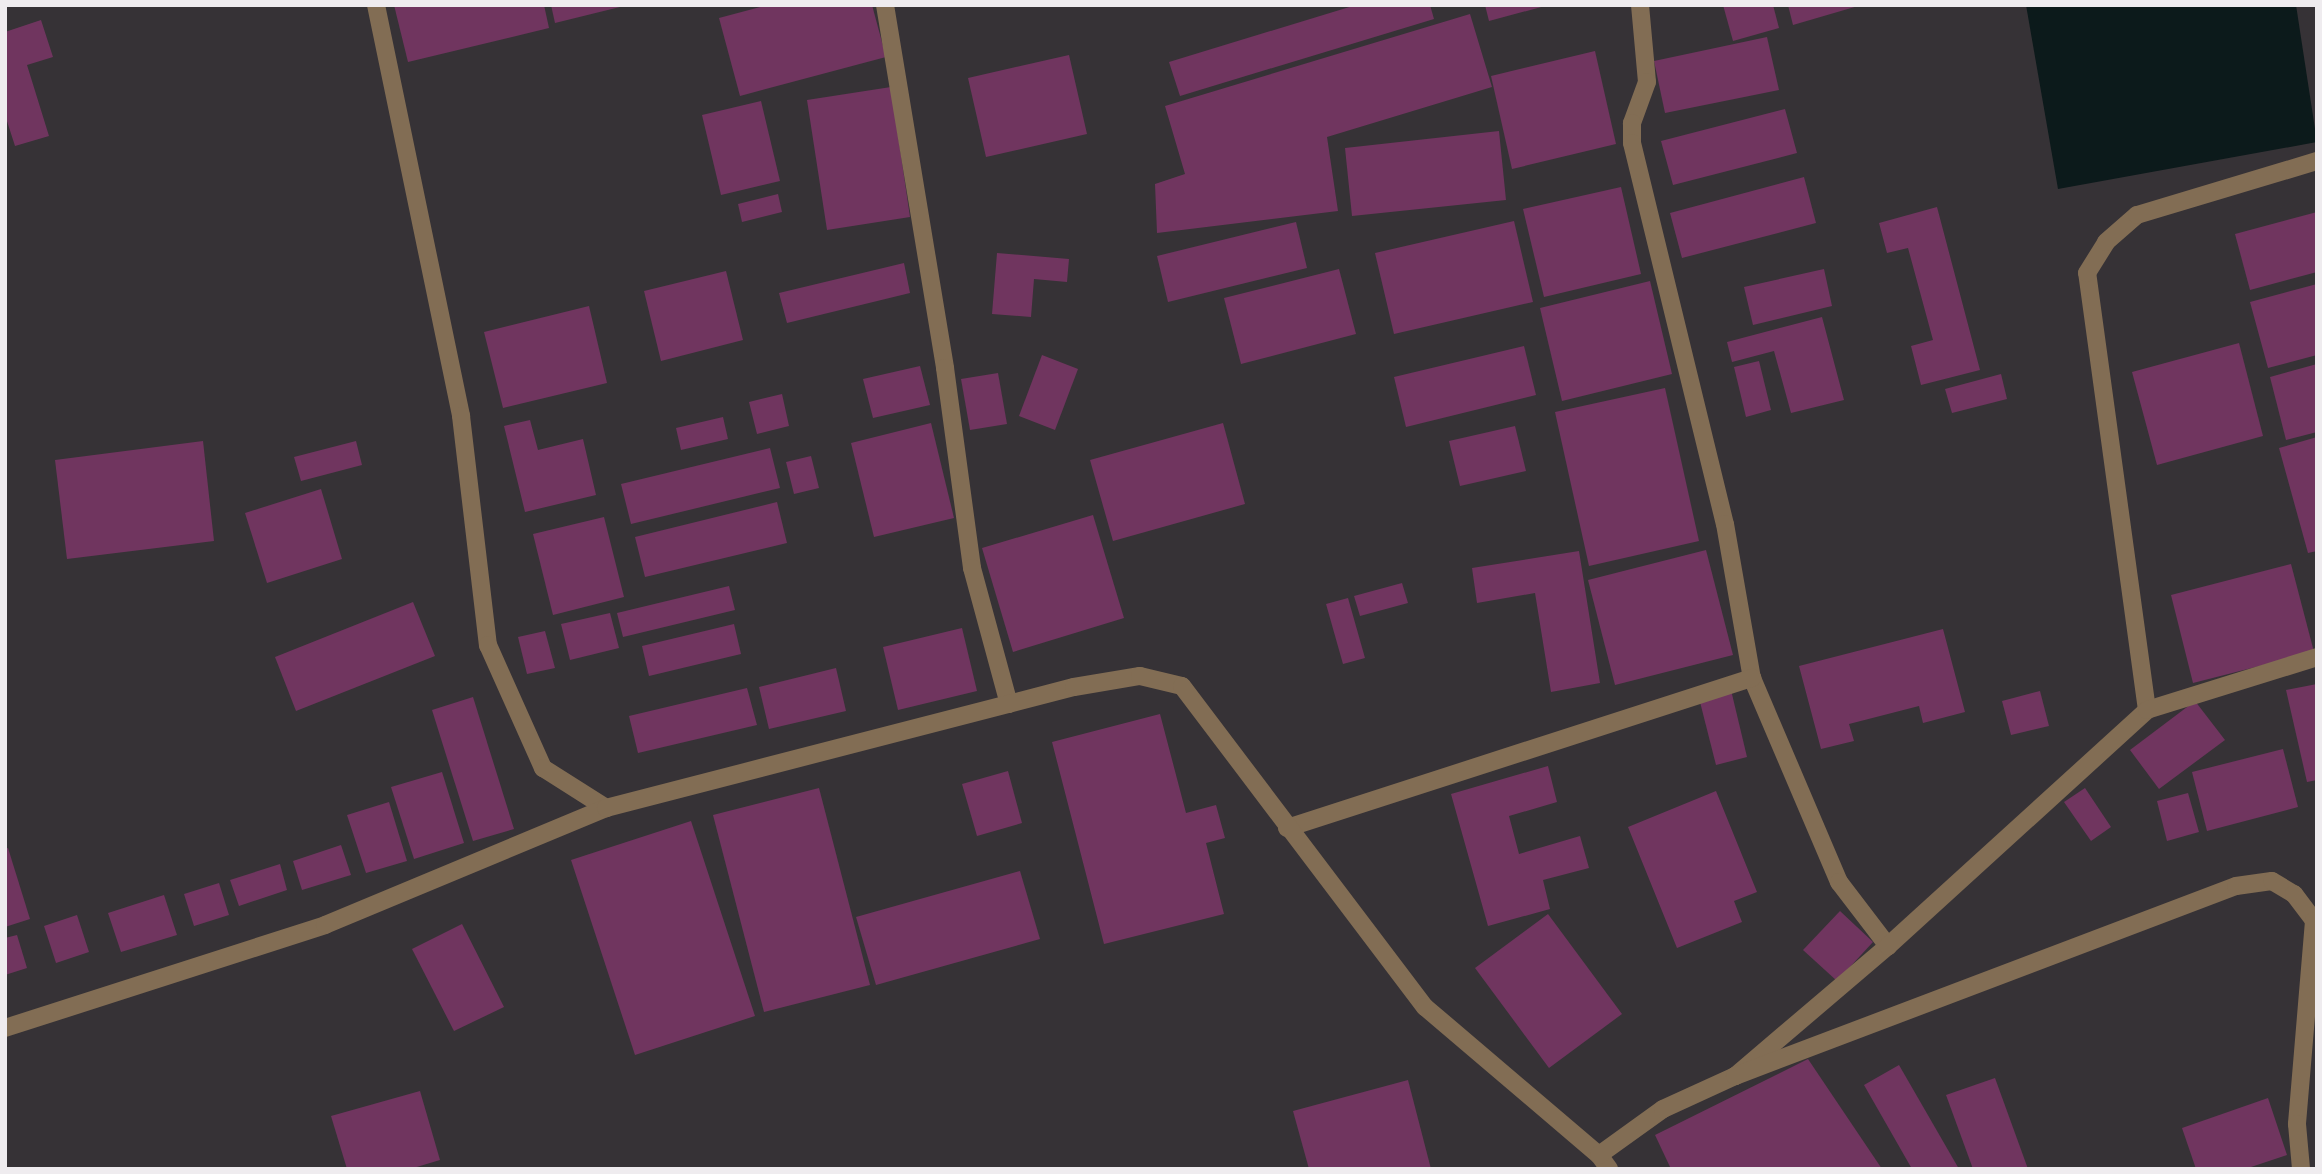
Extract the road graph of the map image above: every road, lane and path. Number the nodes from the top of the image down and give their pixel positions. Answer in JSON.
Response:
{"nodes":[{"id":1,"x":376,"y":5,"type":"edge"},
{"id":2,"x":885,"y":5,"type":"edge"},
{"id":3,"x":1640,"y":5,"type":"edge"},
{"id":4,"x":2317,"y":161,"type":"edge"},
{"id":5,"x":2317,"y":657,"type":"edge"},
{"id":6,"x":1752,"y":678,"type":"junction"},
{"id":7,"x":1009,"y":704,"type":"junction"},
{"id":8,"x":2147,"y":710,"type":"junction"},
{"id":9,"x":607,"y":808,"type":"junction"},
{"id":10,"x":1287,"y":828,"type":"junction"},
{"id":11,"x":1888,"y":946,"type":"junction"},
{"id":12,"x":5,"y":1028,"type":"edge"},
{"id":13,"x":1735,"y":1076,"type":"junction"},
{"id":14,"x":1604,"y":1162,"type":"edge"},
{"id":15,"x":2301,"y":1169,"type":"edge"}],
"edges":[{"from":1,"to":9,"type":"street"},
{"from":2,"to":7,"type":"street"},
{"from":3,"to":6,"type":"street"},
{"from":4,"to":8,"type":"street"},
{"from":5,"to":8,"type":"street"},
{"from":6,"to":10,"type":"street"},
{"from":6,"to":11,"type":"street"},
{"from":7,"to":9,"type":"street"},
{"from":7,"to":10,"type":"street"},
{"from":8,"to":11,"type":"street"},
{"from":9,"to":12,"type":"street"},
{"from":10,"to":14,"type":"street"},
{"from":11,"to":13,"type":"street"},
{"from":13,"to":14,"type":"street"},
{"from":13,"to":15,"type":"street"}]}
